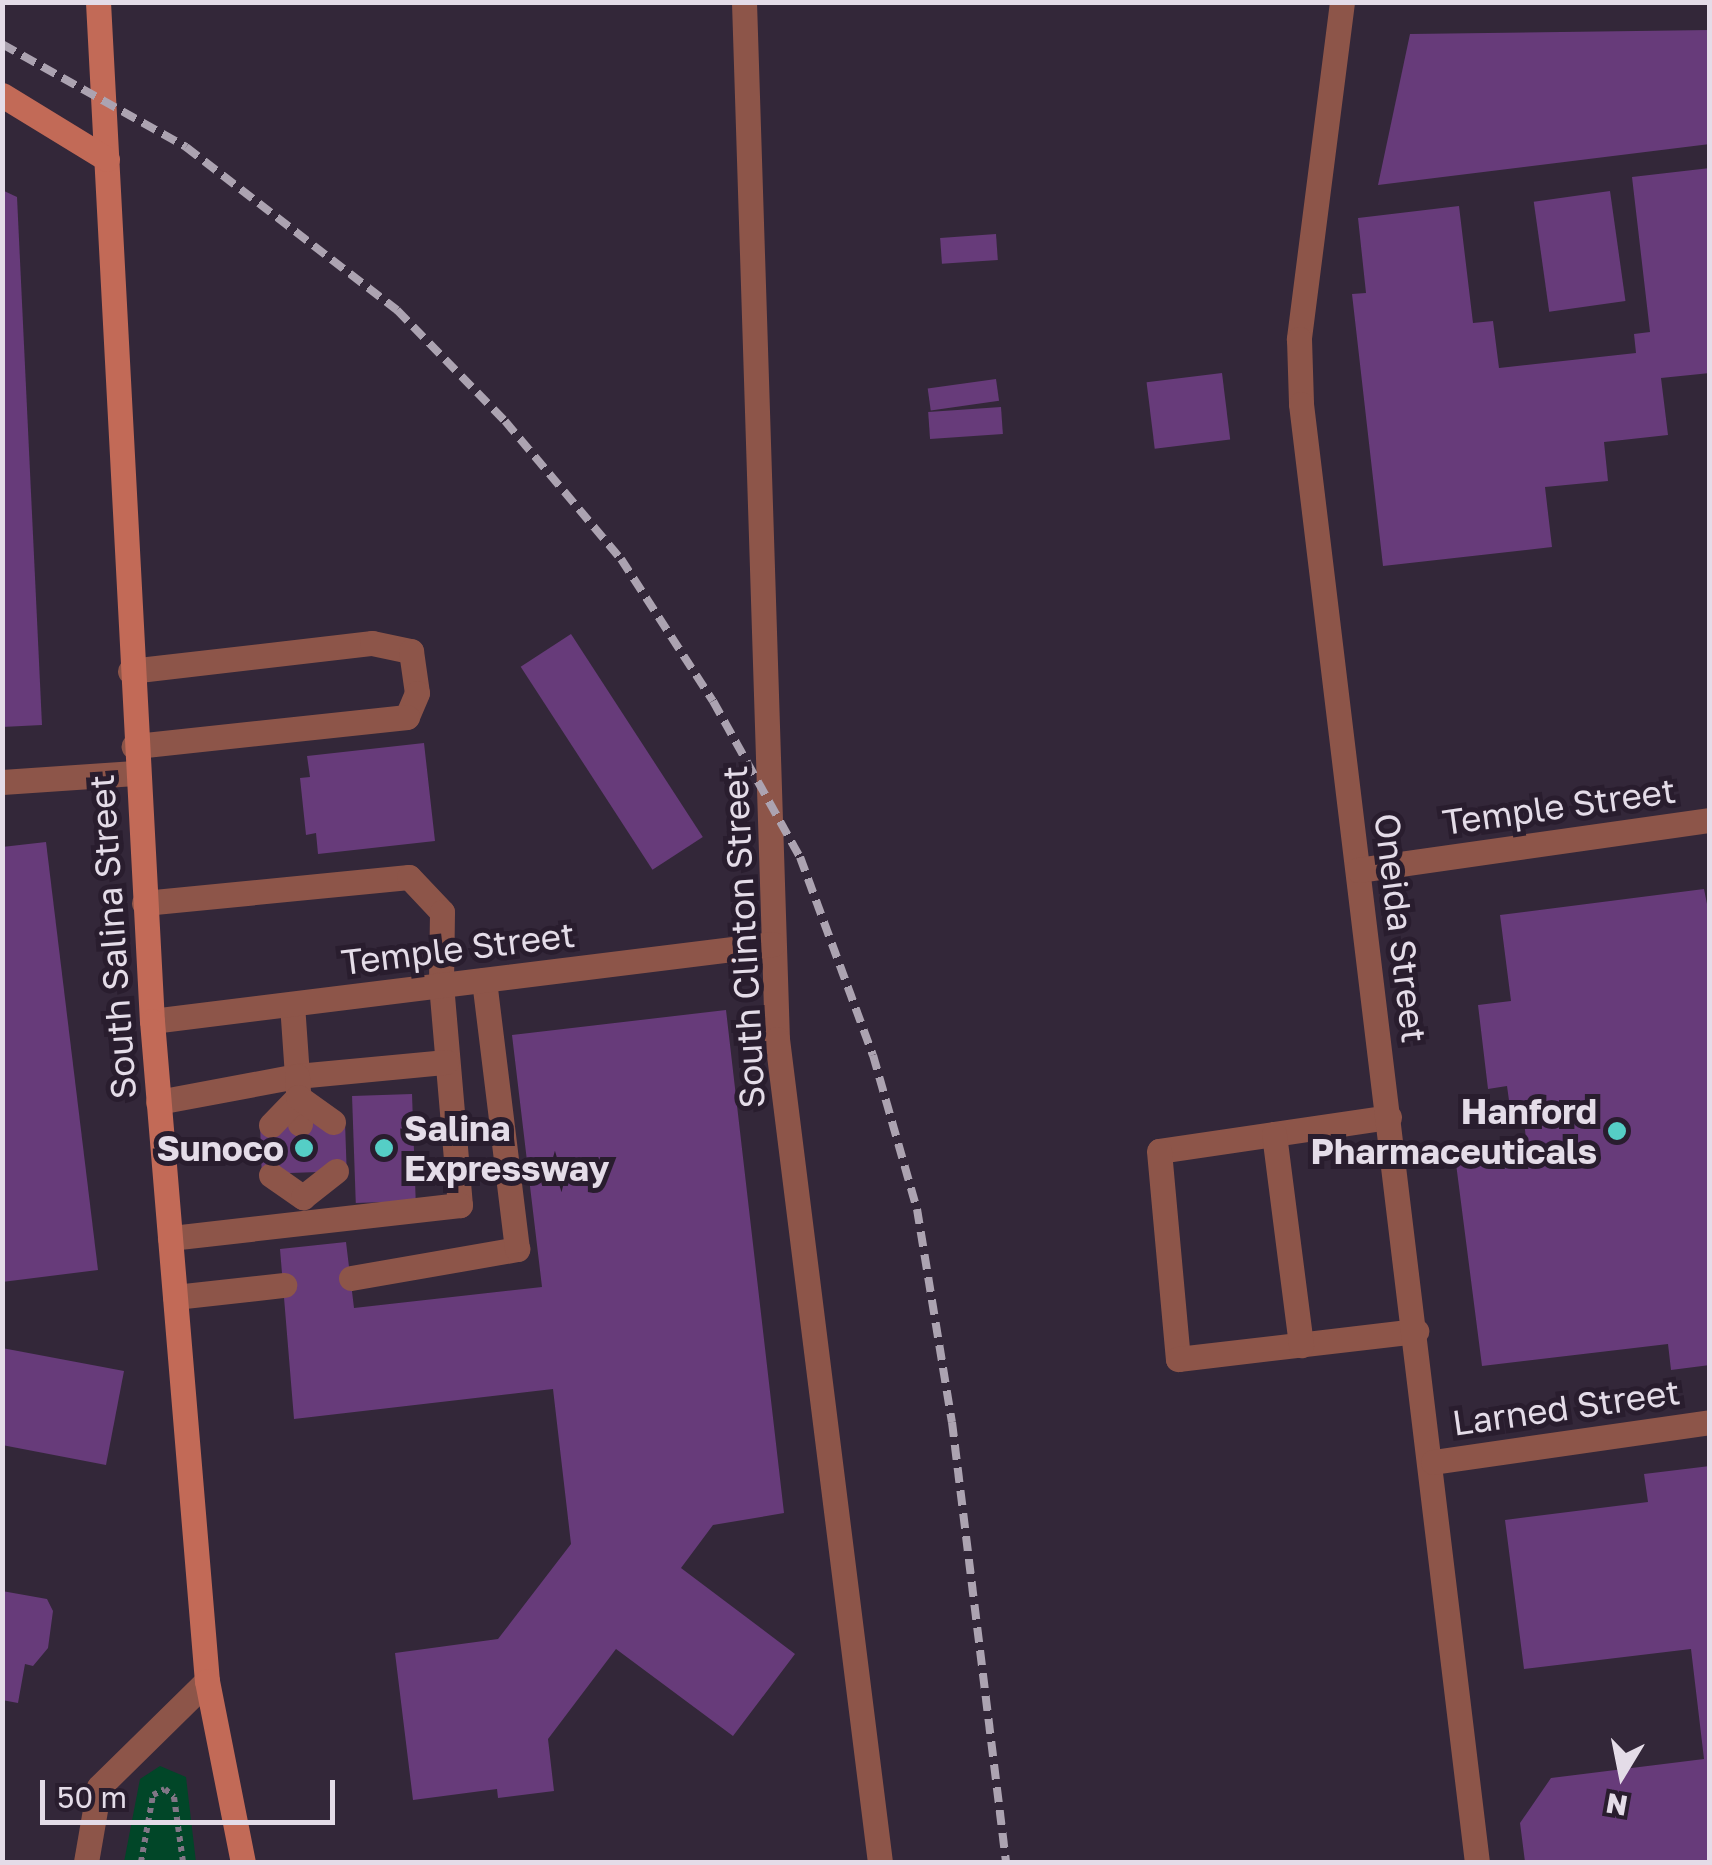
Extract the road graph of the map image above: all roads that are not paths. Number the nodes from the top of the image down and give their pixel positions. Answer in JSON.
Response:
{"nodes":[{"id":1,"x":98,"y":2,"type":"edge"},
{"id":2,"x":744,"y":2,"type":"edge"},
{"id":3,"x":1342,"y":2,"type":"edge"},
{"id":4,"x":2,"y":95,"type":"edge"},
{"id":5,"x":107,"y":159,"type":"junction"},
{"id":6,"x":130,"y":670,"type":"junction"},
{"id":7,"x":134,"y":746,"type":"junction"},
{"id":8,"x":135,"y":773,"type":"junction"},
{"id":9,"x":2,"y":782,"type":"edge"},
{"id":10,"x":1710,"y":820,"type":"edge"},
{"id":11,"x":1358,"y":870,"type":"junction"},
{"id":12,"x":144,"y":902,"type":"junction"},
{"id":13,"x":773,"y":944,"type":"junction"},
{"id":14,"x":484,"y":980,"type":"junction"},
{"id":15,"x":441,"y":984,"type":"junction"},
{"id":16,"x":292,"y":1004,"type":"junction"},
{"id":17,"x":152,"y":1021,"type":"junction"},
{"id":18,"x":446,"y":1062,"type":"junction"},
{"id":19,"x":298,"y":1086,"type":"junction"},
{"id":20,"x":158,"y":1102,"type":"junction"},
{"id":21,"x":1389,"y":1117,"type":"junction"},
{"id":22,"x":333,"y":1122,"type":"dead end"},
{"id":23,"x":300,"y":1124,"type":"dead end"},
{"id":24,"x":271,"y":1125,"type":"dead end"},
{"id":25,"x":1274,"y":1134,"type":"junction"},
{"id":26,"x":336,"y":1171,"type":"dead end"},
{"id":27,"x":272,"y":1174,"type":"dead end"},
{"id":28,"x":303,"y":1197,"type":"junction"},
{"id":29,"x":170,"y":1238,"type":"junction"},
{"id":30,"x":351,"y":1278,"type":"dead end"},
{"id":31,"x":284,"y":1285,"type":"dead end"},
{"id":32,"x":174,"y":1297,"type":"junction"},
{"id":33,"x":1416,"y":1331,"type":"junction"},
{"id":34,"x":1300,"y":1345,"type":"junction"},
{"id":35,"x":1710,"y":1422,"type":"edge"},
{"id":36,"x":1433,"y":1462,"type":"junction"},
{"id":37,"x":208,"y":1681,"type":"junction"},
{"id":38,"x":86,"y":1862,"type":"edge"},
{"id":39,"x":243,"y":1862,"type":"edge"},
{"id":40,"x":880,"y":1862,"type":"edge"},
{"id":41,"x":1477,"y":1862,"type":"edge"}],
"edges":[{"from":1,"to":5,"type":"main road","name":"South Salina Street"},
{"from":2,"to":13,"type":"street","name":"South Clinton Street"},
{"from":3,"to":11,"type":"street","name":"Oneida Street"},
{"from":4,"to":5,"type":"main road"},
{"from":5,"to":6,"type":"main road","name":"South Salina Street"},
{"from":6,"to":7,"type":"main road","name":"South Salina Street"},
{"from":6,"to":7,"type":"street"},
{"from":7,"to":8,"type":"main road","name":"South Salina Street"},
{"from":8,"to":9,"type":"street"},
{"from":8,"to":12,"type":"main road","name":"South Salina Street"},
{"from":10,"to":11,"type":"street","name":"Temple Street"},
{"from":11,"to":21,"type":"street","name":"Oneida Street"},
{"from":12,"to":15,"type":"street"},
{"from":12,"to":17,"type":"main road","name":"South Salina Street"},
{"from":13,"to":14,"type":"street","name":"Temple Street"},
{"from":13,"to":40,"type":"street","name":"South Clinton Street"},
{"from":14,"to":15,"type":"street","name":"Temple Street"},
{"from":14,"to":30,"type":"street"},
{"from":15,"to":16,"type":"street","name":"Temple Street"},
{"from":15,"to":18,"type":"street"},
{"from":16,"to":17,"type":"street","name":"Temple Street"},
{"from":16,"to":19,"type":"street"},
{"from":17,"to":20,"type":"main road","name":"South Salina Street"},
{"from":18,"to":19,"type":"street"},
{"from":18,"to":28,"type":"street"},
{"from":19,"to":20,"type":"street"},
{"from":19,"to":22,"type":"street"},
{"from":19,"to":23,"type":"street"},
{"from":19,"to":24,"type":"street"},
{"from":20,"to":29,"type":"main road","name":"South Salina Street"},
{"from":21,"to":25,"type":"street"},
{"from":21,"to":33,"type":"street","name":"Oneida Street"},
{"from":25,"to":34,"type":"street"},
{"from":25,"to":34,"type":"street"},
{"from":26,"to":28,"type":"street"},
{"from":27,"to":28,"type":"street"},
{"from":28,"to":29,"type":"street"},
{"from":29,"to":32,"type":"main road","name":"South Salina Street"},
{"from":31,"to":32,"type":"street"},
{"from":32,"to":37,"type":"main road","name":"South Salina Street"},
{"from":33,"to":34,"type":"street"},
{"from":33,"to":36,"type":"street","name":"Oneida Street"},
{"from":35,"to":36,"type":"street","name":"Larned Street"},
{"from":36,"to":41,"type":"street","name":"Oneida Street"},
{"from":37,"to":38,"type":"street"},
{"from":37,"to":39,"type":"main road","name":"South Salina Street"}]}
